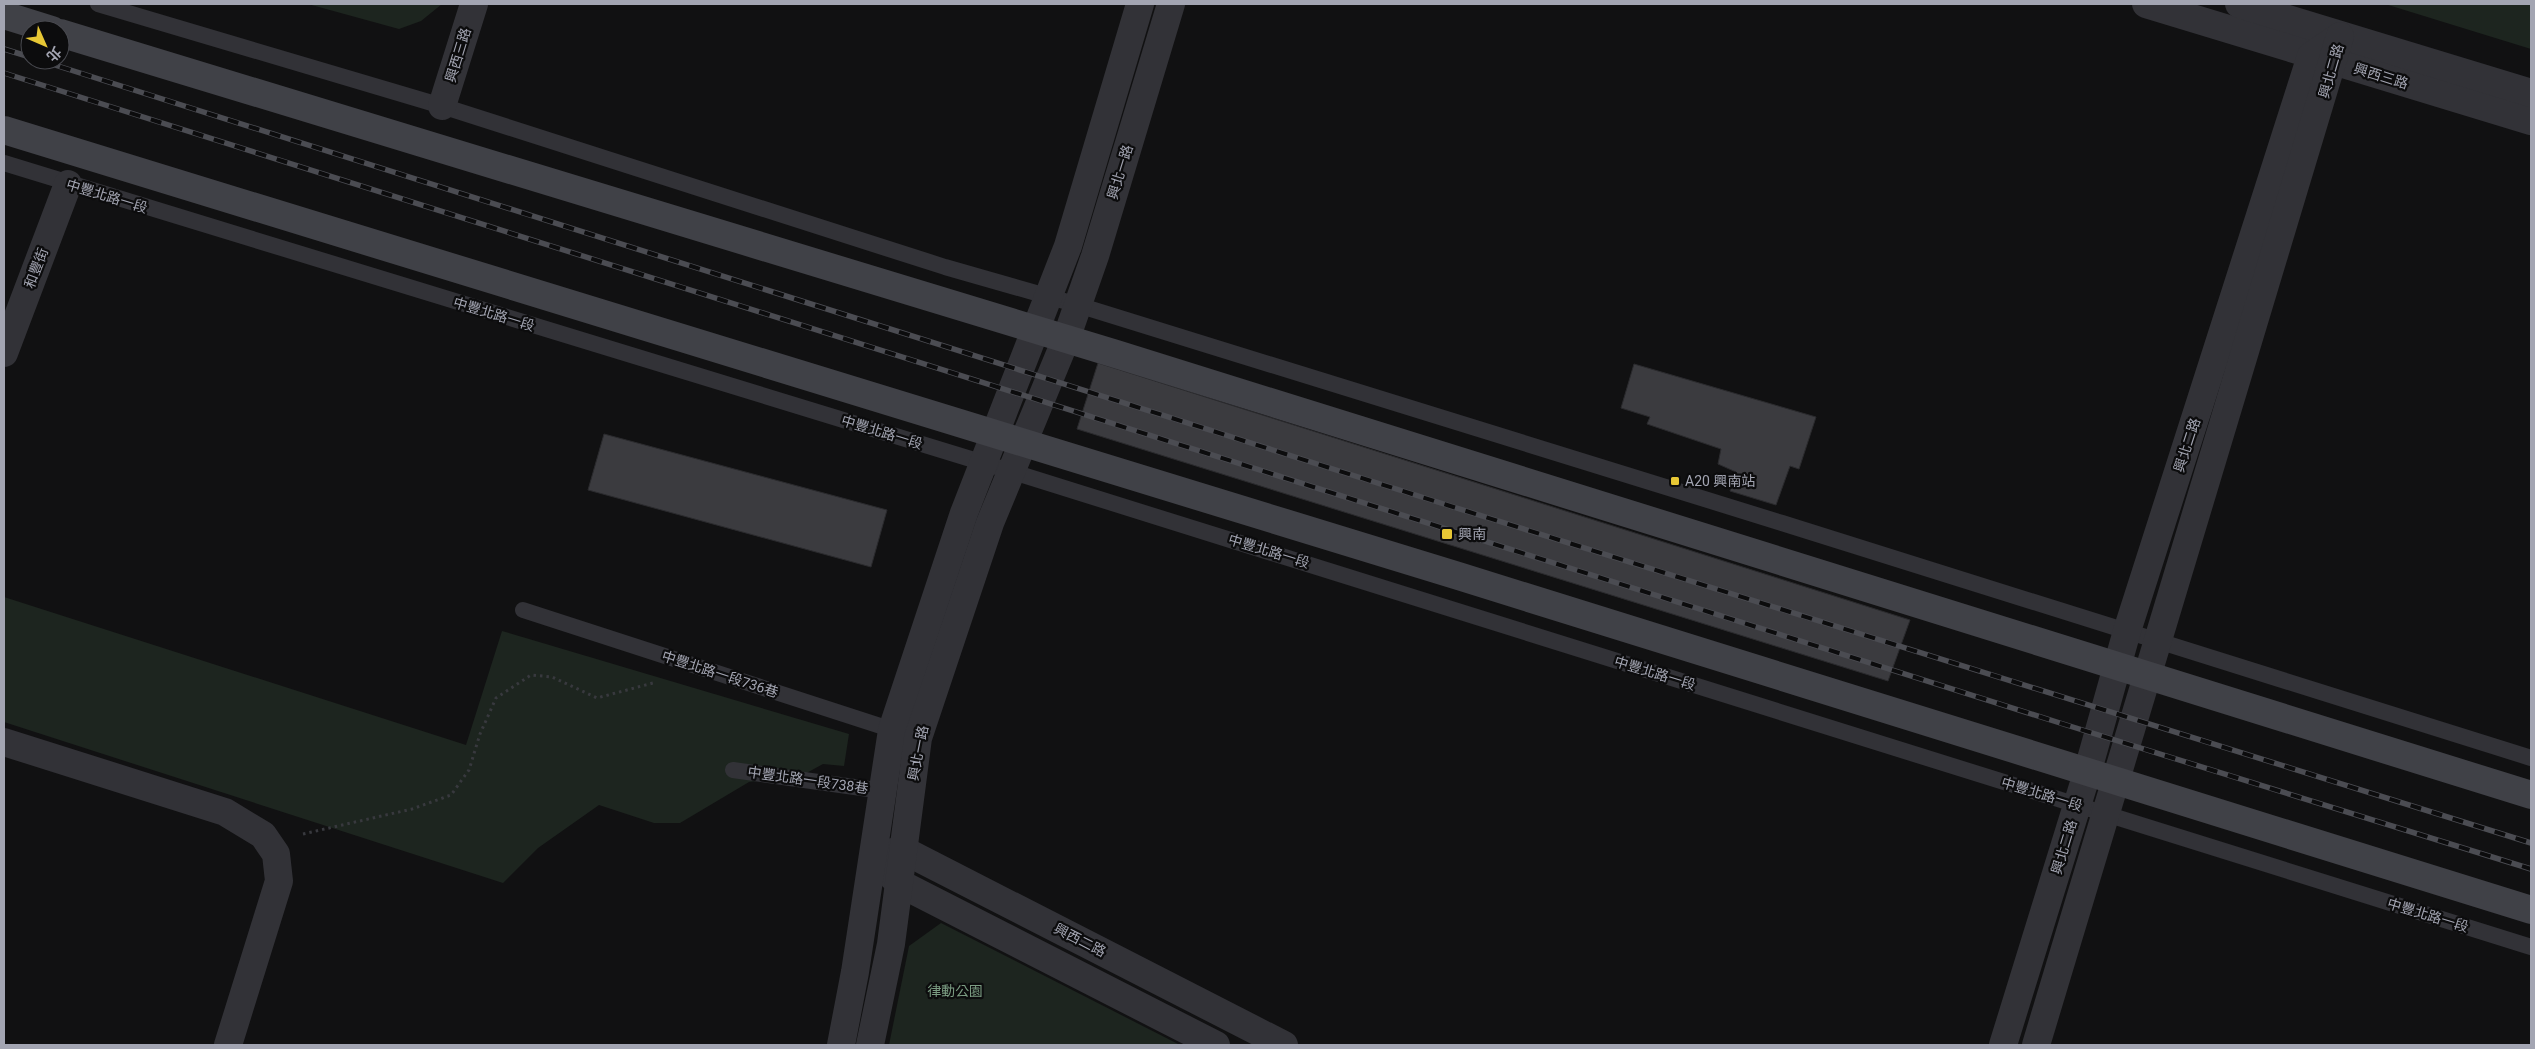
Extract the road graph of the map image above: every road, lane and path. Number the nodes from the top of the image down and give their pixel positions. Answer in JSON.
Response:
{"nodes":[{"id":1,"x":98,"y":4,"type":"edge"},
{"id":2,"x":474,"y":4,"type":"edge"},
{"id":3,"x":1140,"y":4,"type":"edge"},
{"id":4,"x":1171,"y":4,"type":"edge"},
{"id":5,"x":2146,"y":4,"type":"edge"},
{"id":6,"x":2239,"y":4,"type":"edge"},
{"id":7,"x":4,"y":15,"type":"edge"},
{"id":8,"x":20,"y":20,"type":"edge"},
{"id":9,"x":70,"y":35,"type":"edge"},
{"id":10,"x":2329,"y":51,"type":"junction"},
{"id":11,"x":2531,"y":93,"type":"edge"},
{"id":12,"x":442,"y":106,"type":"junction"},
{"id":13,"x":2531,"y":121,"type":"edge"},
{"id":14,"x":4,"y":130,"type":"edge"},
{"id":15,"x":4,"y":163,"type":"edge"},
{"id":16,"x":68,"y":184,"type":"junction"},
{"id":17,"x":1050,"y":296,"type":"junction"},
{"id":18,"x":1078,"y":305,"type":"junction"},
{"id":19,"x":1036,"y":330,"type":"junction"},
{"id":20,"x":1066,"y":339,"type":"junction"},
{"id":21,"x":4,"y":353,"type":"edge"},
{"id":22,"x":995,"y":432,"type":"junction"},
{"id":23,"x":1022,"y":440,"type":"junction"},
{"id":24,"x":983,"y":463,"type":"junction"},
{"id":25,"x":1010,"y":471,"type":"junction"},
{"id":26,"x":523,"y":610,"type":"dead end"},
{"id":27,"x":2127,"y":632,"type":"junction"},
{"id":28,"x":2159,"y":641,"type":"junction"},
{"id":29,"x":2118,"y":666,"type":"junction"},
{"id":30,"x":2149,"y":676,"type":"junction"},
{"id":31,"x":662,"y":685,"type":"dead end"},
{"id":32,"x":892,"y":730,"type":"junction"},
{"id":33,"x":918,"y":738,"type":"junction"},
{"id":34,"x":4,"y":742,"type":"edge"},
{"id":35,"x":2531,"y":758,"type":"edge"},
{"id":36,"x":733,"y":770,"type":"dead end"},
{"id":37,"x":2088,"y":770,"type":"junction"},
{"id":38,"x":2117,"y":780,"type":"junction"},
{"id":39,"x":883,"y":791,"type":"junction"},
{"id":40,"x":2531,"y":795,"type":"edge"},
{"id":41,"x":2076,"y":804,"type":"junction"},
{"id":42,"x":2106,"y":814,"type":"junction"},
{"id":43,"x":268,"y":843,"type":"junction"},
{"id":44,"x":903,"y":850,"type":"junction"},
{"id":45,"x":872,"y":856,"type":"junction"},
{"id":46,"x":899,"y":883,"type":"junction"},
{"id":47,"x":2531,"y":910,"type":"edge"},
{"id":48,"x":2531,"y":947,"type":"edge"},
{"id":49,"x":228,"y":1045,"type":"edge"},
{"id":50,"x":841,"y":1045,"type":"edge"},
{"id":51,"x":870,"y":1045,"type":"edge"},
{"id":52,"x":1216,"y":1045,"type":"edge"},
{"id":53,"x":1284,"y":1045,"type":"edge"},
{"id":54,"x":2003,"y":1045,"type":"edge"},
{"id":55,"x":2036,"y":1045,"type":"edge"}],
"edges":[{"from":1,"to":12,"type":"lane"},
{"from":2,"to":12,"type":"street","name":"興西三路"},
{"from":3,"to":17,"type":"street"},
{"from":4,"to":18,"type":"street","name":"興北一路"},
{"from":5,"to":10,"type":"street","name":"興西三路"},
{"from":6,"to":10,"type":"street","name":"興西三路"},
{"from":7,"to":8,"type":"main road"},
{"from":9,"to":19,"type":"main road"},
{"from":10,"to":11,"type":"street","name":"興西三路"},
{"from":10,"to":13,"type":"street","name":"興西三路"},
{"from":10,"to":27,"type":"street","name":"興北二路"},
{"from":10,"to":28,"type":"street","name":"興北二路"},
{"from":12,"to":17,"type":"lane"},
{"from":14,"to":22,"type":"main road"},
{"from":15,"to":16,"type":"lane","name":"中豐北路一段"},
{"from":16,"to":21,"type":"street","name":"和豐街"},
{"from":16,"to":24,"type":"lane","name":"中豐北路一段"},
{"from":17,"to":18,"type":"lane"},
{"from":17,"to":19,"type":"street"},
{"from":18,"to":20,"type":"street","name":"興北一路"},
{"from":18,"to":27,"type":"lane"},
{"from":19,"to":20,"type":"main road"},
{"from":19,"to":22,"type":"street"},
{"from":20,"to":23,"type":"street","name":"興北一路"},
{"from":20,"to":29,"type":"main road"},
{"from":22,"to":23,"type":"main road"},
{"from":22,"to":24,"type":"street"},
{"from":23,"to":25,"type":"street","name":"興北一路"},
{"from":23,"to":37,"type":"main road"},
{"from":24,"to":25,"type":"lane","name":"中豐北路一段"},
{"from":24,"to":32,"type":"street"},
{"from":25,"to":33,"type":"street","name":"興北一路"},
{"from":25,"to":41,"type":"lane","name":"中豐北路一段"},
{"from":26,"to":32,"type":"lane","name":"中豐北路一段736巷"},
{"from":27,"to":28,"type":"lane"},
{"from":27,"to":29,"type":"street","name":"興北二路"},
{"from":28,"to":30,"type":"street","name":"興北二路"},
{"from":28,"to":35,"type":"lane"},
{"from":29,"to":30,"type":"main road"},
{"from":29,"to":37,"type":"street","name":"興北二路"},
{"from":30,"to":38,"type":"street","name":"興北二路"},
{"from":30,"to":40,"type":"main road"},
{"from":31,"to":43,"type":"path"},
{"from":32,"to":33,"type":"lane","name":"中豐北路一段736巷"},
{"from":32,"to":39,"type":"street"},
{"from":33,"to":44,"type":"street","name":"興北一路"},
{"from":34,"to":43,"type":"street"},
{"from":36,"to":39,"type":"lane","name":"中豐北路一段738巷"},
{"from":37,"to":38,"type":"main road"},
{"from":37,"to":41,"type":"street","name":"興北二路"},
{"from":38,"to":42,"type":"street","name":"興北二路"},
{"from":38,"to":47,"type":"main road"},
{"from":39,"to":45,"type":"street"},
{"from":41,"to":42,"type":"lane","name":"中豐北路一段"},
{"from":41,"to":54,"type":"street","name":"興北二路"},
{"from":42,"to":48,"type":"lane","name":"中豐北路一段"},
{"from":42,"to":55,"type":"street","name":"興北二路"},
{"from":43,"to":49,"type":"street"},
{"from":44,"to":45,"type":"street"},
{"from":44,"to":46,"type":"street","name":"興北一路"},
{"from":44,"to":53,"type":"street","name":"興西二路"},
{"from":45,"to":46,"type":"street"},
{"from":45,"to":50,"type":"street"},
{"from":46,"to":51,"type":"street","name":"興北一路"},
{"from":46,"to":52,"type":"street"}]}
